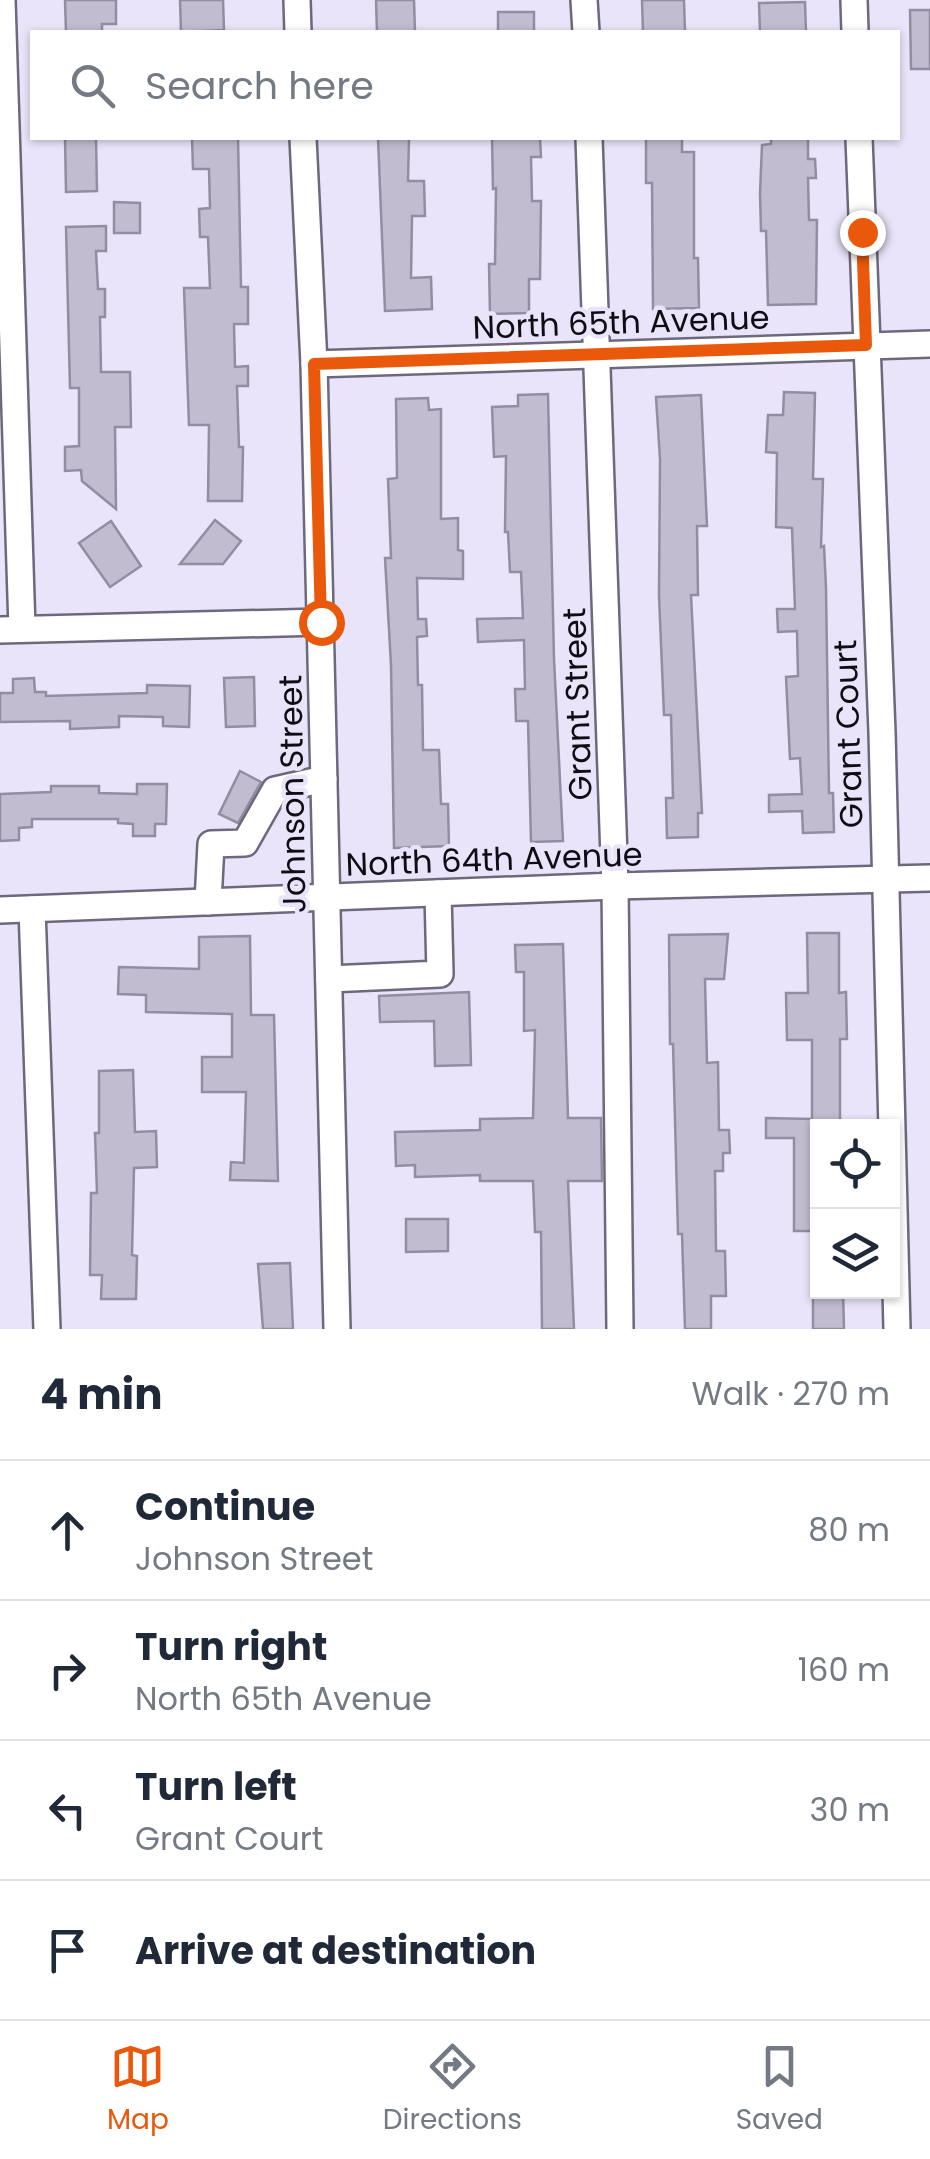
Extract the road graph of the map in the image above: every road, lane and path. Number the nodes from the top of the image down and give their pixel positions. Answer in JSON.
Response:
{"nodes":[{"id":1,"x":2,"y":0,"type":"edge"},
{"id":2,"x":297,"y":0,"type":"edge"},
{"id":3,"x":584,"y":0,"type":"edge"},
{"id":4,"x":854,"y":0,"type":"edge"},
{"id":5,"x":298,"y":30,"type":"edge"},
{"id":6,"x":586,"y":30,"type":"edge"},
{"id":7,"x":855,"y":30,"type":"edge"},
{"id":8,"x":303,"y":140,"type":"edge"},
{"id":9,"x":590,"y":140,"type":"edge"},
{"id":10,"x":859,"y":140,"type":"edge"},
{"id":11,"x":930,"y":344,"type":"edge"},
{"id":12,"x":866,"y":345,"type":"junction"},
{"id":13,"x":598,"y":356,"type":"junction"},
{"id":14,"x":314,"y":364,"type":"junction"},
{"id":15,"x":321,"y":622,"type":"junction"},
{"id":16,"x":11,"y":630,"type":"edge"},
{"id":17,"x":324,"y":778,"type":"junction"},
{"id":18,"x":930,"y":878,"type":"edge"},
{"id":19,"x":886,"y":880,"type":"junction"},
{"id":20,"x":615,"y":886,"type":"junction"},
{"id":21,"x":438,"y":893,"type":"junction"},
{"id":22,"x":326,"y":897,"type":"junction"},
{"id":23,"x":208,"y":902,"type":"junction"},
{"id":24,"x":32,"y":909,"type":"junction"},
{"id":25,"x":0,"y":910,"type":"edge"},
{"id":26,"x":328,"y":979,"type":"junction"},
{"id":27,"x":47,"y":1329,"type":"edge"},
{"id":28,"x":337,"y":1329,"type":"edge"},
{"id":29,"x":620,"y":1329,"type":"edge"},
{"id":30,"x":897,"y":1329,"type":"edge"}],
"edges":[{"from":1,"to":16,"type":"street"},
{"from":2,"to":5,"type":"street"},
{"from":3,"to":6,"type":"street"},
{"from":4,"to":7,"type":"street"},
{"from":8,"to":14,"type":"street","name":"Johnson Street"},
{"from":9,"to":13,"type":"street","name":"Grant Street"},
{"from":10,"to":12,"type":"street","name":"Grant Court"},
{"from":11,"to":12,"type":"street","name":"North 65th Avenue"},
{"from":12,"to":13,"type":"street","name":"North 65th Avenue"},
{"from":12,"to":19,"type":"street","name":"Grant Court"},
{"from":13,"to":14,"type":"street","name":"North 65th Avenue"},
{"from":13,"to":20,"type":"street","name":"Grant Street"},
{"from":14,"to":15,"type":"street","name":"Johnson Street"},
{"from":15,"to":16,"type":"street"},
{"from":15,"to":17,"type":"street","name":"Johnson Street"},
{"from":17,"to":22,"type":"street","name":"Johnson Street"},
{"from":17,"to":23,"type":"street"},
{"from":18,"to":19,"type":"street","name":"North 64th Avenue"},
{"from":19,"to":20,"type":"street","name":"North 64th Avenue"},
{"from":19,"to":30,"type":"street","name":"Grant Court"},
{"from":20,"to":21,"type":"street","name":"North 64th Avenue"},
{"from":20,"to":29,"type":"street","name":"Grant Street"},
{"from":21,"to":22,"type":"street","name":"North 64th Avenue"},
{"from":21,"to":26,"type":"street"},
{"from":22,"to":23,"type":"street","name":"North 64th Avenue"},
{"from":22,"to":26,"type":"street","name":"Johnson Street"},
{"from":23,"to":24,"type":"street","name":"North 64th Avenue"},
{"from":24,"to":25,"type":"street","name":"North 64th Avenue"},
{"from":24,"to":27,"type":"street"},
{"from":26,"to":28,"type":"street","name":"Johnson Street"}]}
